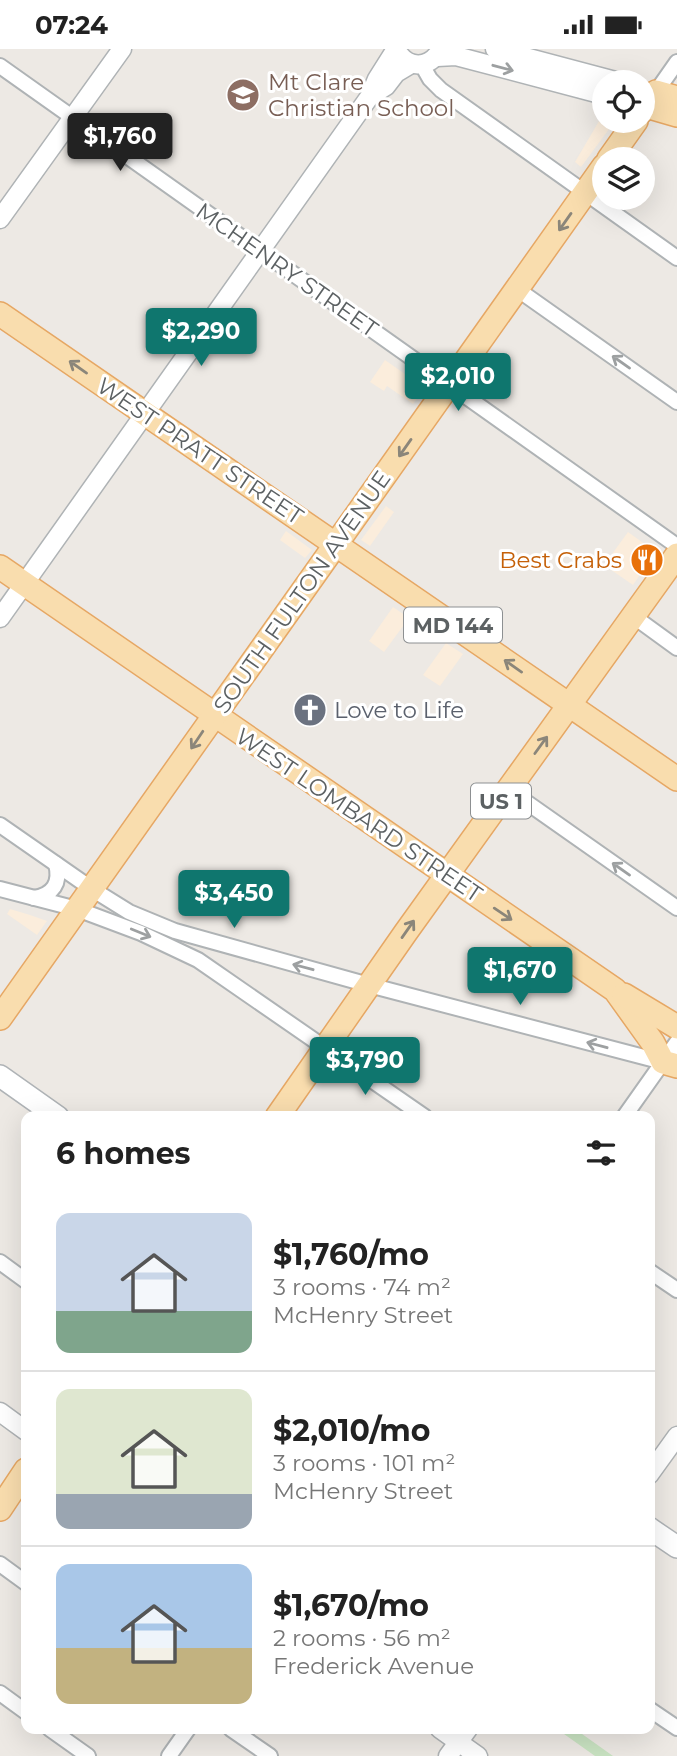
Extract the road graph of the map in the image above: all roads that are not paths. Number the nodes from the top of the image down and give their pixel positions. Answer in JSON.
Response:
{"nodes":[{"id":1,"x":122,"y":49,"type":"edge"},
{"id":2,"x":396,"y":49,"type":"edge"},
{"id":3,"x":495,"y":49,"type":"edge"},
{"id":4,"x":428,"y":58,"type":"edge"},
{"id":5,"x":677,"y":62,"type":"edge"},
{"id":6,"x":0,"y":66,"type":"edge"},
{"id":7,"x":592,"y":75,"type":"edge"},
{"id":8,"x":592,"y":92,"type":"edge"},
{"id":9,"x":655,"y":94,"type":"edge"},
{"id":10,"x":370,"y":96,"type":"junction"},
{"id":11,"x":655,"y":106,"type":"edge"},
{"id":12,"x":677,"y":115,"type":"edge"},
{"id":13,"x":72,"y":118,"type":"junction"},
{"id":14,"x":592,"y":183,"type":"edge"},
{"id":15,"x":585,"y":193,"type":"junction"},
{"id":16,"x":0,"y":219,"type":"edge"},
{"id":17,"x":260,"y":251,"type":"junction"},
{"id":18,"x":677,"y":258,"type":"edge"},
{"id":19,"x":517,"y":289,"type":"junction"},
{"id":20,"x":0,"y":314,"type":"edge"},
{"id":21,"x":449,"y":385,"type":"junction"},
{"id":22,"x":677,"y":402,"type":"edge"},
{"id":23,"x":145,"y":414,"type":"junction"},
{"id":24,"x":336,"y":545,"type":"junction"},
{"id":25,"x":677,"y":547,"type":"edge"},
{"id":26,"x":677,"y":555,"type":"edge"},
{"id":27,"x":0,"y":567,"type":"edge"},
{"id":28,"x":24,"y":583,"type":"junction"},
{"id":29,"x":633,"y":616,"type":"junction"},
{"id":30,"x":0,"y":618,"type":"edge"},
{"id":31,"x":677,"y":648,"type":"edge"},
{"id":32,"x":569,"y":705,"type":"junction"},
{"id":33,"x":214,"y":715,"type":"junction"},
{"id":34,"x":677,"y":779,"type":"edge"},
{"id":35,"x":509,"y":790,"type":"junction"},
{"id":36,"x":0,"y":825,"type":"edge"},
{"id":37,"x":56,"y":864,"type":"junction"},
{"id":38,"x":446,"y":876,"type":"junction"},
{"id":39,"x":0,"y":889,"type":"edge"},
{"id":40,"x":92,"y":889,"type":"junction"},
{"id":41,"x":33,"y":898,"type":"junction"},
{"id":42,"x":677,"y":908,"type":"edge"},
{"id":43,"x":78,"y":909,"type":"junction"},
{"id":44,"x":369,"y":985,"type":"junction"},
{"id":45,"x":615,"y":990,"type":"junction"},
{"id":46,"x":0,"y":1019,"type":"edge"},
{"id":47,"x":677,"y":1027,"type":"edge"},
{"id":48,"x":677,"y":1042,"type":"edge"},
{"id":49,"x":325,"y":1048,"type":"junction"},
{"id":50,"x":670,"y":1064,"type":"edge"},
{"id":51,"x":0,"y":1076,"type":"edge"},
{"id":52,"x":50,"y":1111,"type":"edge"},
{"id":53,"x":281,"y":1111,"type":"edge"},
{"id":54,"x":416,"y":1111,"type":"edge"},
{"id":55,"x":629,"y":1111,"type":"edge"},
{"id":56,"x":0,"y":1262,"type":"edge"},
{"id":57,"x":655,"y":1275,"type":"edge"},
{"id":58,"x":21,"y":1277,"type":"edge"},
{"id":59,"x":677,"y":1290,"type":"edge"},
{"id":60,"x":0,"y":1412,"type":"edge"},
{"id":61,"x":21,"y":1427,"type":"edge"},
{"id":62,"x":677,"y":1436,"type":"edge"},
{"id":63,"x":655,"y":1467,"type":"edge"},
{"id":64,"x":21,"y":1478,"type":"edge"},
{"id":65,"x":0,"y":1509,"type":"edge"},
{"id":66,"x":655,"y":1532,"type":"edge"},
{"id":67,"x":677,"y":1547,"type":"edge"},
{"id":68,"x":0,"y":1564,"type":"edge"},
{"id":69,"x":21,"y":1579,"type":"edge"},
{"id":70,"x":0,"y":1693,"type":"edge"},
{"id":71,"x":21,"y":1708,"type":"edge"},
{"id":72,"x":655,"y":1713,"type":"edge"},
{"id":73,"x":677,"y":1728,"type":"edge"},
{"id":74,"x":57,"y":1734,"type":"edge"},
{"id":75,"x":184,"y":1734,"type":"edge"},
{"id":76,"x":239,"y":1734,"type":"edge"},
{"id":77,"x":458,"y":1742,"type":"edge"},
{"id":78,"x":88,"y":1756,"type":"edge"},
{"id":79,"x":169,"y":1756,"type":"edge"},
{"id":80,"x":270,"y":1756,"type":"edge"},
{"id":81,"x":478,"y":1756,"type":"edge"}],
"edges":[{"from":1,"to":13,"type":"street"},
{"from":2,"to":4,"type":"street"},
{"from":2,"to":10,"type":"street"},
{"from":3,"to":7,"type":"street"},
{"from":4,"to":8,"type":"street","one_way":true},
{"from":4,"to":10,"type":"street"},
{"from":4,"to":15,"type":"street"},
{"from":5,"to":9,"type":"street"},
{"from":6,"to":13,"type":"street","name":"MCHENRY STREET"},
{"from":10,"to":17,"type":"street"},
{"from":11,"to":12,"type":"main road"},
{"from":13,"to":16,"type":"street"},
{"from":13,"to":17,"type":"street","name":"MCHENRY STREET"},
{"from":14,"to":15,"type":"main road","name":"SOUTH FULTON AVENUE"},
{"from":15,"to":18,"type":"street"},
{"from":15,"to":19,"type":"main road","name":"SOUTH FULTON AVENUE","one_way":true},
{"from":17,"to":21,"type":"street","name":"MCHENRY STREET"},
{"from":17,"to":23,"type":"street"},
{"from":19,"to":21,"type":"main road","name":"SOUTH FULTON AVENUE"},
{"from":22,"to":19,"type":"street","one_way":true},
{"from":23,"to":20,"type":"main road","name":"WEST PRATT STREET","one_way":true},
{"from":21,"to":24,"type":"main road","name":"SOUTH FULTON AVENUE","one_way":true},
{"from":21,"to":25,"type":"street","name":"MCHENRY STREET"},
{"from":23,"to":24,"type":"main road","name":"WEST PRATT STREET"},
{"from":23,"to":28,"type":"street"},
{"from":32,"to":24,"type":"main road","name":"WEST PRATT STREET","number":"MD 144","one_way":true},
{"from":24,"to":33,"type":"main road","name":"SOUTH FULTON AVENUE"},
{"from":26,"to":29,"type":"main road","number":"US 1"},
{"from":27,"to":28,"type":"main road","name":"WEST LOMBARD STREET"},
{"from":28,"to":30,"type":"street"},
{"from":28,"to":33,"type":"main road","name":"WEST LOMBARD STREET"},
{"from":29,"to":31,"type":"street"},
{"from":29,"to":32,"type":"main road","number":"US 1"},
{"from":32,"to":34,"type":"main road","name":"WEST PRATT STREET","number":"MD 144"},
{"from":35,"to":32,"type":"main road","number":"US 1","one_way":true},
{"from":33,"to":38,"type":"main road","name":"WEST LOMBARD STREET"},
{"from":33,"to":40,"type":"main road","name":"SOUTH FULTON AVENUE","one_way":true},
{"from":35,"to":38,"type":"main road","number":"US 1"},
{"from":42,"to":35,"type":"street","one_way":true},
{"from":36,"to":37,"type":"street"},
{"from":37,"to":40,"type":"street"},
{"from":37,"to":41,"type":"street"},
{"from":44,"to":38,"type":"main road","number":"US 1","one_way":true},
{"from":38,"to":45,"type":"main road","name":"WEST LOMBARD STREET","one_way":true},
{"from":39,"to":41,"type":"street"},
{"from":40,"to":43,"type":"main road","name":"SOUTH FULTON AVENUE"},
{"from":44,"to":40,"type":"street","one_way":true},
{"from":41,"to":43,"type":"street"},
{"from":43,"to":46,"type":"main road","name":"SOUTH FULTON AVENUE"},
{"from":43,"to":49,"type":"street","one_way":true},
{"from":44,"to":49,"type":"main road","number":"US 1"},
{"from":50,"to":44,"type":"street","one_way":true},
{"from":45,"to":47,"type":"main road","name":"WEST LOMBARD STREET"},
{"from":45,"to":50,"type":"main road","name":"WEST LOMBARD STREET"},
{"from":48,"to":50,"type":"street"},
{"from":49,"to":53,"type":"main road","number":"US 1"},
{"from":49,"to":54,"type":"street"},
{"from":50,"to":55,"type":"street"},
{"from":51,"to":52,"type":"main road"},
{"from":56,"to":58,"type":"street"},
{"from":57,"to":59,"type":"street"},
{"from":60,"to":61,"type":"street"},
{"from":62,"to":63,"type":"street"},
{"from":64,"to":65,"type":"main road"},
{"from":66,"to":67,"type":"main road"},
{"from":68,"to":69,"type":"street"},
{"from":70,"to":71,"type":"street"},
{"from":72,"to":73,"type":"street"},
{"from":74,"to":78,"type":"street"},
{"from":75,"to":79,"type":"street"},
{"from":76,"to":80,"type":"street"},
{"from":77,"to":81,"type":"street"}]}
